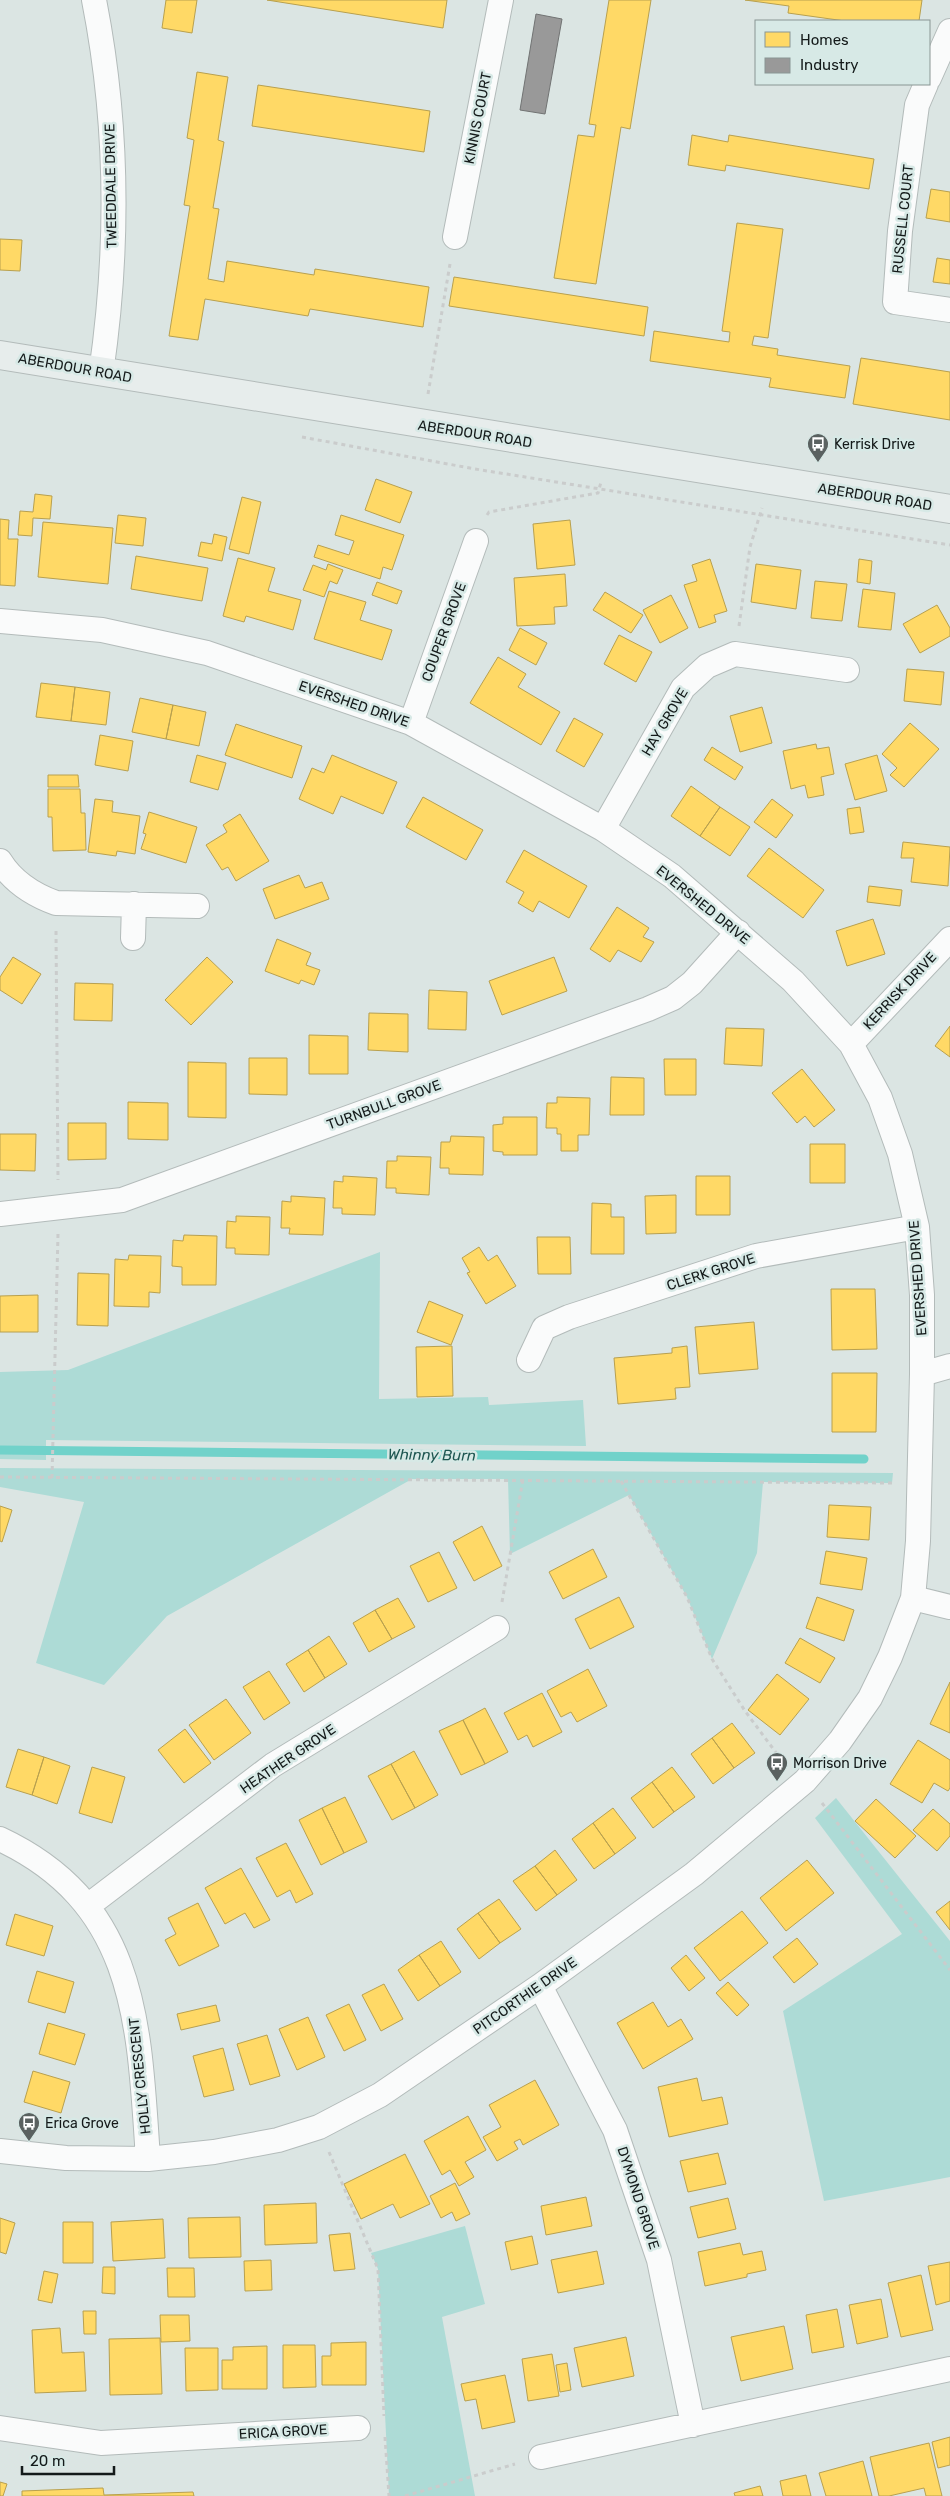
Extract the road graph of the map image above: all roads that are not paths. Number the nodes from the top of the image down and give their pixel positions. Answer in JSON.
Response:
{"nodes":[{"id":1,"x":94,"y":0,"type":"edge"},
{"id":2,"x":501,"y":0,"type":"edge"},
{"id":3,"x":950,"y":31,"type":"edge"},
{"id":4,"x":930,"y":76,"type":"edge"},
{"id":5,"x":926,"y":85,"type":"edge"},
{"id":6,"x":455,"y":237,"type":"road end"},
{"id":7,"x":950,"y":310,"type":"edge"},
{"id":8,"x":0,"y":355,"type":"edge"},
{"id":9,"x":102,"y":372,"type":"junction"},
{"id":10,"x":950,"y":509,"type":"edge"},
{"id":11,"x":476,"y":541,"type":"road end"},
{"id":12,"x":0,"y":621,"type":"edge"},
{"id":13,"x":847,"y":670,"type":"dead end"},
{"id":14,"x":411,"y":723,"type":"junction"},
{"id":15,"x":602,"y":830,"type":"junction"},
{"id":16,"x":0,"y":861,"type":"edge"},
{"id":17,"x":134,"y":904,"type":"junction"},
{"id":18,"x":197,"y":906,"type":"dead end"},
{"id":19,"x":738,"y":932,"type":"junction"},
{"id":20,"x":133,"y":938,"type":"dead end"},
{"id":21,"x":950,"y":938,"type":"edge"},
{"id":22,"x":851,"y":1044,"type":"junction"},
{"id":23,"x":0,"y":1214,"type":"edge"},
{"id":24,"x":917,"y":1227,"type":"junction"},
{"id":25,"x":530,"y":1360,"type":"dead end"},
{"id":26,"x":950,"y":1366,"type":"edge"},
{"id":27,"x":922,"y":1374,"type":"junction"},
{"id":28,"x":913,"y":1598,"type":"junction"},
{"id":29,"x":950,"y":1606,"type":"edge"},
{"id":30,"x":497,"y":1628,"type":"road end"},
{"id":31,"x":0,"y":1839,"type":"edge"},
{"id":32,"x":88,"y":1905,"type":"junction"},
{"id":33,"x":540,"y":1986,"type":"junction"},
{"id":34,"x":0,"y":2151,"type":"edge"},
{"id":35,"x":148,"y":2159,"type":"junction"},
{"id":36,"x":950,"y":2369,"type":"edge"},
{"id":37,"x":692,"y":2425,"type":"junction"},
{"id":38,"x":0,"y":2428,"type":"edge"},
{"id":39,"x":358,"y":2428,"type":"dead end"},
{"id":40,"x":541,"y":2457,"type":"road end"}],
"edges":[{"from":1,"to":9,"type":"street","name":"TWEEDDALE DRIVE"},
{"from":2,"to":6,"type":"street","name":"KINNIS COURT"},
{"from":3,"to":4,"type":"street"},
{"from":5,"to":7,"type":"street","name":"RUSSELL COURT"},
{"from":8,"to":9,"type":"main road","name":"ABERDOUR ROAD"},
{"from":9,"to":10,"type":"main road","name":"ABERDOUR ROAD"},
{"from":11,"to":14,"type":"street","name":"COUPER GROVE"},
{"from":12,"to":14,"type":"street","name":"EVERSHED DRIVE"},
{"from":13,"to":15,"type":"street","name":"HAY GROVE"},
{"from":14,"to":15,"type":"street","name":"EVERSHED DRIVE"},
{"from":15,"to":19,"type":"street","name":"EVERSHED DRIVE"},
{"from":16,"to":17,"type":"street"},
{"from":17,"to":18,"type":"street"},
{"from":17,"to":20,"type":"street"},
{"from":19,"to":22,"type":"street","name":"EVERSHED DRIVE"},
{"from":19,"to":23,"type":"street","name":"TURNBULL GROVE"},
{"from":21,"to":22,"type":"street","name":"KERRISK DRIVE"},
{"from":22,"to":24,"type":"street","name":"EVERSHED DRIVE"},
{"from":24,"to":25,"type":"street","name":"CLERK GROVE"},
{"from":24,"to":27,"type":"street","name":"EVERSHED DRIVE"},
{"from":26,"to":27,"type":"street"},
{"from":27,"to":28,"type":"street","name":"EVERSHED DRIVE"},
{"from":28,"to":29,"type":"street"},
{"from":28,"to":33,"type":"street","name":"PITCORTHIE DRIVE"},
{"from":30,"to":32,"type":"street","name":"HEATHER GROVE"},
{"from":31,"to":32,"type":"street","name":"HOLLY CRESCENT"},
{"from":32,"to":35,"type":"street","name":"HOLLY CRESCENT"},
{"from":33,"to":35,"type":"street","name":"PITCORTHIE DRIVE"},
{"from":33,"to":37,"type":"street","name":"DYMOND GROVE"},
{"from":34,"to":35,"type":"street","name":"PITCORTHIE DRIVE"},
{"from":36,"to":37,"type":"street"},
{"from":37,"to":40,"type":"street"},
{"from":38,"to":39,"type":"street","name":"ERICA GROVE"}]}
